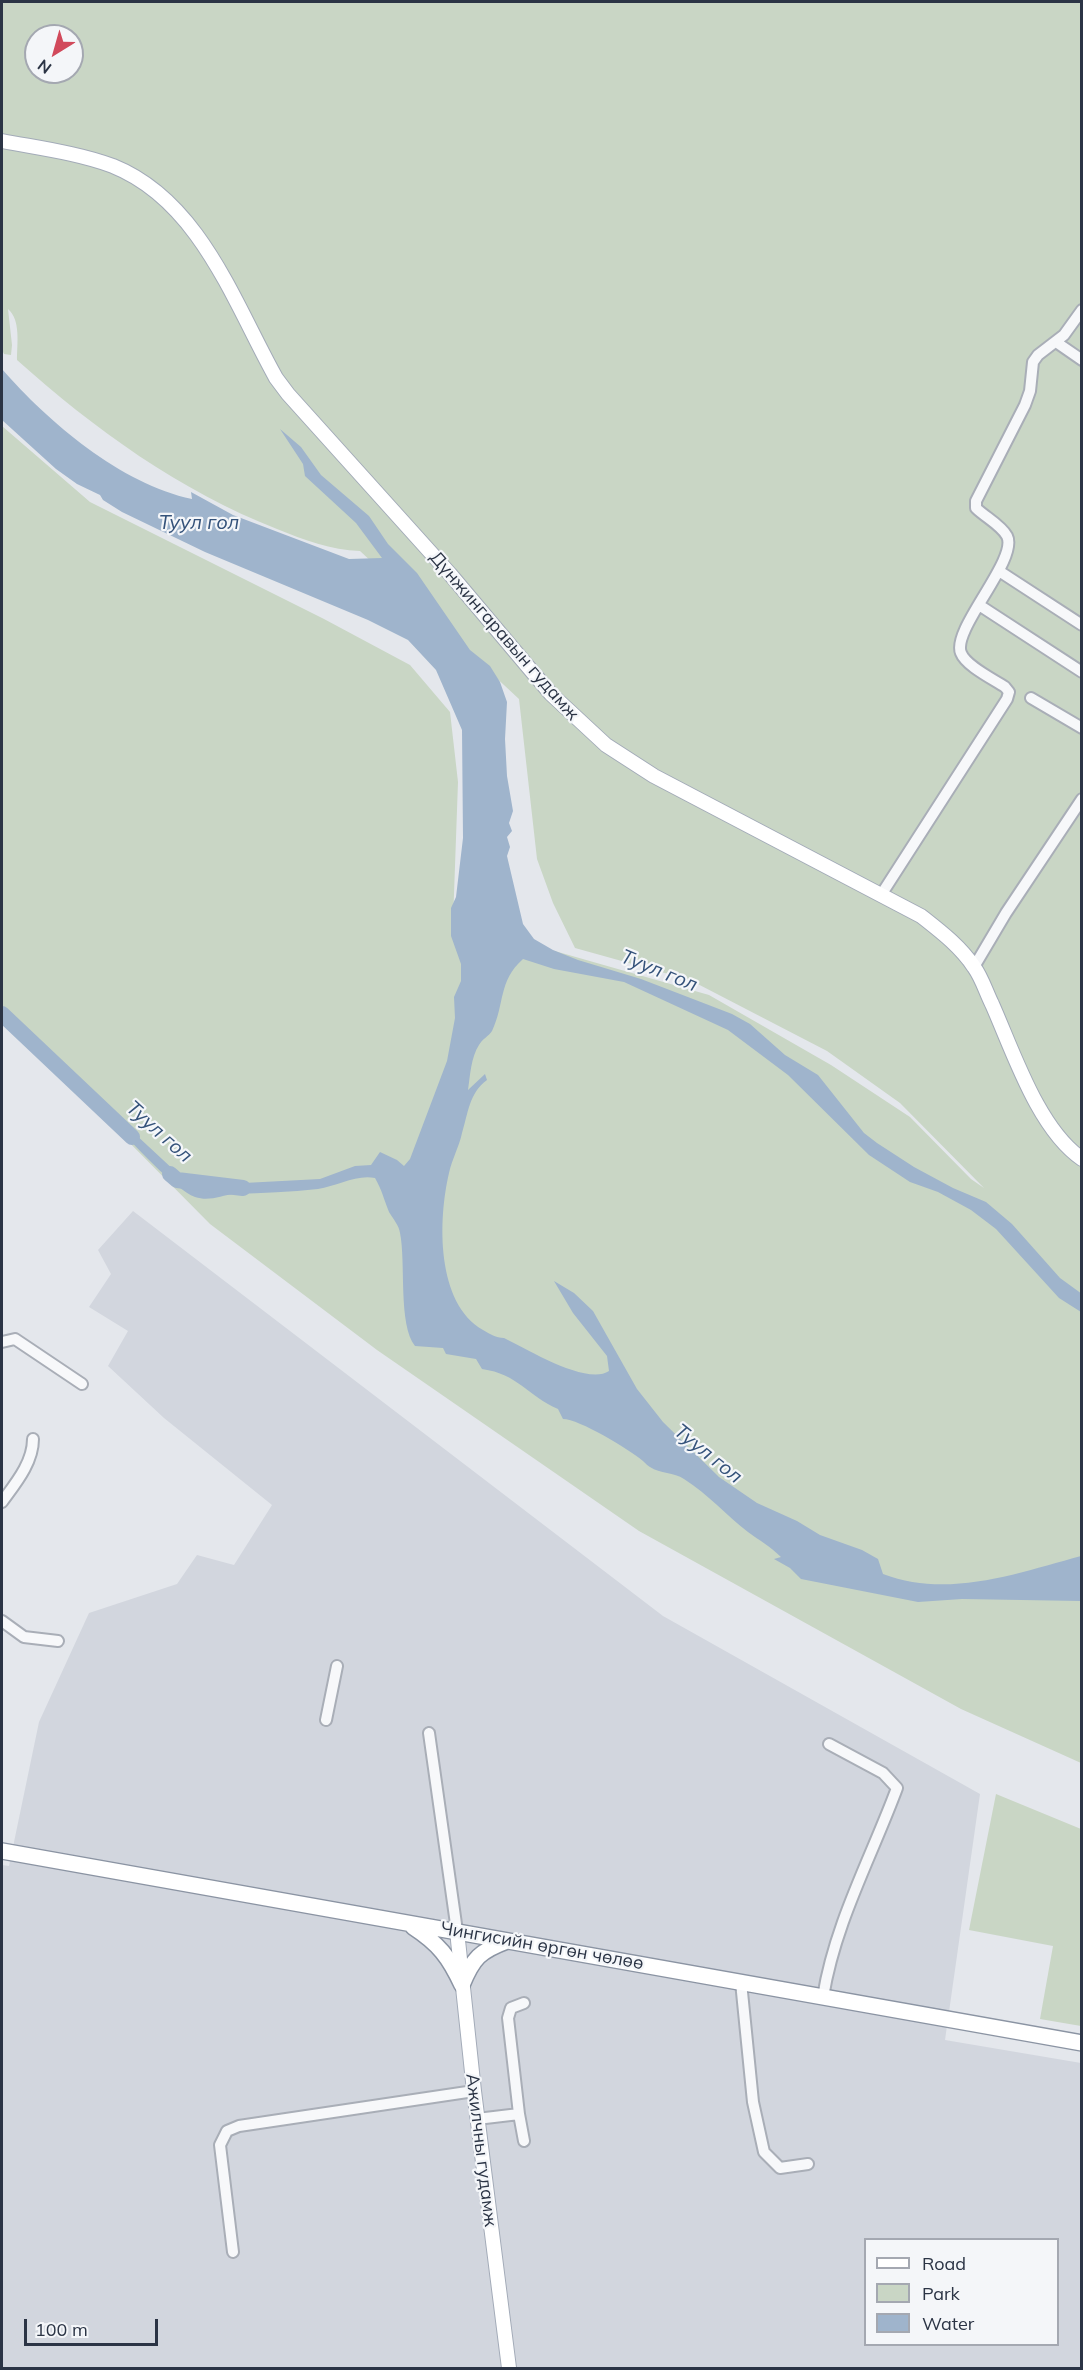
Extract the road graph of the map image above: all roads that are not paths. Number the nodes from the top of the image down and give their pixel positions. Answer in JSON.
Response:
{"nodes":[{"id":1,"x":2,"y":141,"type":"edge"},
{"id":2,"x":1082,"y":310,"type":"edge"},
{"id":3,"x":1056,"y":342,"type":"junction"},
{"id":4,"x":1082,"y":360,"type":"edge"},
{"id":5,"x":999,"y":572,"type":"junction"},
{"id":6,"x":979,"y":605,"type":"junction"},
{"id":7,"x":1082,"y":625,"type":"edge"},
{"id":8,"x":1082,"y":672,"type":"edge"},
{"id":9,"x":1031,"y":698,"type":"dead end"},
{"id":10,"x":1082,"y":728,"type":"edge"},
{"id":11,"x":1082,"y":800,"type":"edge"},
{"id":12,"x":881,"y":895,"type":"junction"},
{"id":13,"x":974,"y":967,"type":"junction"},
{"id":14,"x":1082,"y":1159,"type":"edge"},
{"id":15,"x":2,"y":1342,"type":"edge"},
{"id":16,"x":82,"y":1384,"type":"dead end"},
{"id":17,"x":33,"y":1439,"type":"dead end"},
{"id":18,"x":2,"y":1502,"type":"edge"},
{"id":19,"x":2,"y":1621,"type":"edge"},
{"id":20,"x":58,"y":1641,"type":"dead end"},
{"id":21,"x":337,"y":1666,"type":"dead end"},
{"id":22,"x":326,"y":1720,"type":"dead end"},
{"id":23,"x":429,"y":1733,"type":"dead end"},
{"id":24,"x":829,"y":1744,"type":"dead end"},
{"id":25,"x":2,"y":1851,"type":"edge"},
{"id":26,"x":406,"y":1922,"type":"junction"},
{"id":27,"x":457,"y":1931,"type":"junction"},
{"id":28,"x":508,"y":1940,"type":"junction"},
{"id":29,"x":741,"y":1982,"type":"junction"},
{"id":30,"x":462,"y":1985,"type":"junction"},
{"id":31,"x":823,"y":1997,"type":"junction"},
{"id":32,"x":524,"y":2002,"type":"dead end"},
{"id":33,"x":1082,"y":2043,"type":"edge"},
{"id":34,"x":474,"y":2091,"type":"junction"},
{"id":35,"x":519,"y":2114,"type":"junction"},
{"id":36,"x":477,"y":2119,"type":"junction"},
{"id":37,"x":524,"y":2141,"type":"dead end"},
{"id":38,"x":808,"y":2164,"type":"dead end"},
{"id":39,"x":233,"y":2252,"type":"dead end"},
{"id":40,"x":509,"y":2368,"type":"edge"}],
"edges":[{"from":1,"to":12,"type":"main road","name":"Дүнжингаравын гудамж"},
{"from":2,"to":3,"type":"street"},
{"from":3,"to":4,"type":"street"},
{"from":3,"to":5,"type":"street"},
{"from":5,"to":6,"type":"street"},
{"from":5,"to":7,"type":"street"},
{"from":6,"to":8,"type":"street"},
{"from":6,"to":12,"type":"street"},
{"from":9,"to":10,"type":"street"},
{"from":11,"to":13,"type":"street"},
{"from":12,"to":13,"type":"main road","name":"Дүнжингаравын гудамж"},
{"from":13,"to":14,"type":"main road","name":"Дүнжингаравын гудамж"},
{"from":15,"to":16,"type":"street"},
{"from":17,"to":18,"type":"street"},
{"from":19,"to":20,"type":"street"},
{"from":21,"to":22,"type":"street"},
{"from":23,"to":27,"type":"street"},
{"from":24,"to":31,"type":"street"},
{"from":25,"to":26,"type":"highway","name":"Чингисийн өргөн чөлөө"},
{"from":26,"to":27,"type":"highway","name":"Чингисийн өргөн чөлөө"},
{"from":26,"to":30,"type":"highway"},
{"from":27,"to":28,"type":"highway","name":"Чингисийн өргөн чөлөө"},
{"from":27,"to":30,"type":"main road","name":"Ажилчны гудамж"},
{"from":28,"to":29,"type":"highway","name":"Чингисийн өргөн чөлөө"},
{"from":28,"to":30,"type":"highway"},
{"from":29,"to":31,"type":"highway","name":"Чингисийн өргөн чөлөө"},
{"from":29,"to":38,"type":"street"},
{"from":30,"to":34,"type":"main road","name":"Ажилчны гудамж"},
{"from":31,"to":33,"type":"highway","name":"Чингисийн өргөн чөлөө"},
{"from":32,"to":35,"type":"street"},
{"from":34,"to":36,"type":"main road","name":"Ажилчны гудамж"},
{"from":34,"to":39,"type":"street"},
{"from":35,"to":36,"type":"street"},
{"from":35,"to":37,"type":"street"},
{"from":36,"to":40,"type":"main road","name":"Ажилчны гудамж"}]}
